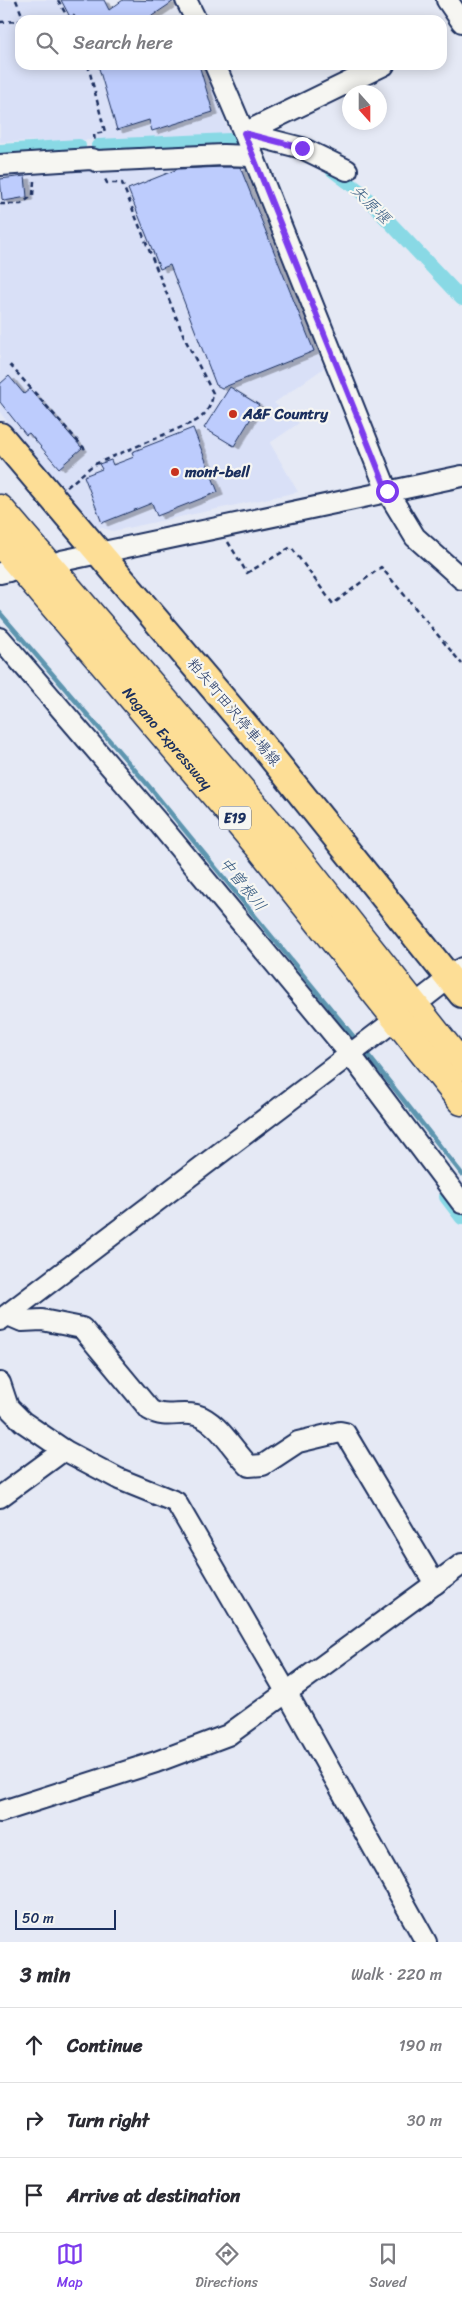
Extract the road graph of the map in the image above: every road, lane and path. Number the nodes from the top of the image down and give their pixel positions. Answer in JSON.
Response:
{"nodes":[{"id":1,"x":16,"y":0,"type":"edge"},
{"id":2,"x":58,"y":0,"type":"edge"},
{"id":3,"x":186,"y":0,"type":"edge"},
{"id":4,"x":22,"y":15,"type":"edge"},
{"id":5,"x":66,"y":15,"type":"edge"},
{"id":6,"x":194,"y":15,"type":"edge"},
{"id":7,"x":15,"y":21,"type":"edge"},
{"id":8,"x":0,"y":22,"type":"edge"},
{"id":9,"x":89,"y":70,"type":"edge"},
{"id":10,"x":217,"y":70,"type":"edge"},
{"id":11,"x":374,"y":70,"type":"edge"},
{"id":12,"x":244,"y":133,"type":"junction"},
{"id":13,"x":252,"y":156,"type":"junction"},
{"id":14,"x":97,"y":161,"type":"junction"},
{"id":15,"x":0,"y":164,"type":"edge"},
{"id":16,"x":347,"y":170,"type":"dead end"},
{"id":17,"x":43,"y":180,"type":"dead end"},
{"id":18,"x":0,"y":204,"type":"edge"},
{"id":19,"x":10,"y":365,"type":"dead end"},
{"id":20,"x":0,"y":436,"type":"edge"},
{"id":21,"x":85,"y":449,"type":"dead end"},
{"id":22,"x":462,"y":476,"type":"edge"},
{"id":23,"x":387,"y":491,"type":"junction"},
{"id":24,"x":60,"y":492,"type":"dead end"},
{"id":25,"x":0,"y":509,"type":"edge"},
{"id":26,"x":220,"y":527,"type":"junction"},
{"id":27,"x":0,"y":542,"type":"edge"},
{"id":28,"x":100,"y":554,"type":"junction"},
{"id":29,"x":60,"y":561,"type":"dead end"},
{"id":30,"x":462,"y":579,"type":"edge"},
{"id":31,"x":0,"y":638,"type":"edge"},
{"id":32,"x":462,"y":664,"type":"edge"},
{"id":33,"x":458,"y":980,"type":"edge"},
{"id":34,"x":426,"y":996,"type":"dead end"},
{"id":35,"x":386,"y":1027,"type":"dead end"},
{"id":36,"x":350,"y":1054,"type":"junction"},
{"id":37,"x":462,"y":1066,"type":"edge"},
{"id":38,"x":462,"y":1101,"type":"edge"},
{"id":39,"x":462,"y":1203,"type":"edge"},
{"id":40,"x":4,"y":1317,"type":"edge"},
{"id":41,"x":0,"y":1382,"type":"edge"},
{"id":42,"x":64,"y":1450,"type":"junction"},
{"id":43,"x":0,"y":1498,"type":"edge"},
{"id":44,"x":462,"y":1564,"type":"edge"},
{"id":45,"x":435,"y":1584,"type":"junction"},
{"id":46,"x":287,"y":1693,"type":"junction"},
{"id":47,"x":0,"y":1812,"type":"edge"},
{"id":48,"x":426,"y":1942,"type":"edge"}],
"edges":[{"from":1,"to":4,"type":"path"},
{"from":2,"to":5,"type":"path"},
{"from":3,"to":6,"type":"street"},
{"from":7,"to":8,"type":"path"},
{"from":9,"to":14,"type":"path"},
{"from":10,"to":12,"type":"street"},
{"from":11,"to":12,"type":"street"},
{"from":12,"to":13,"type":"street"},
{"from":12,"to":16,"type":"street"},
{"from":13,"to":14,"type":"street"},
{"from":13,"to":23,"type":"street"},
{"from":14,"to":15,"type":"street"},
{"from":14,"to":24,"type":"path"},
{"from":17,"to":18,"type":"path"},
{"from":19,"to":21,"type":"path"},
{"from":20,"to":28,"type":"main road","name":"粕矢町田沢停車場線"},
{"from":22,"to":23,"type":"street"},
{"from":23,"to":26,"type":"street"},
{"from":23,"to":30,"type":"street"},
{"from":25,"to":37,"type":"highway","name":"Nagano Expressway","number":"E19"},
{"from":26,"to":28,"type":"street"},
{"from":26,"to":32,"type":"path"},
{"from":27,"to":38,"type":"highway","name":"Nagano Expressway","number":"E19"},
{"from":28,"to":29,"type":"street"},
{"from":28,"to":33,"type":"main road","name":"粕矢町田沢停車場線"},
{"from":31,"to":36,"type":"street"},
{"from":33,"to":34,"type":"street"},
{"from":35,"to":36,"type":"street"},
{"from":36,"to":39,"type":"street"},
{"from":36,"to":40,"type":"street"},
{"from":40,"to":45,"type":"street"},
{"from":41,"to":42,"type":"street"},
{"from":42,"to":43,"type":"street"},
{"from":42,"to":46,"type":"street"},
{"from":44,"to":45,"type":"street"},
{"from":45,"to":46,"type":"street"},
{"from":46,"to":47,"type":"street"},
{"from":46,"to":48,"type":"street"}]}
